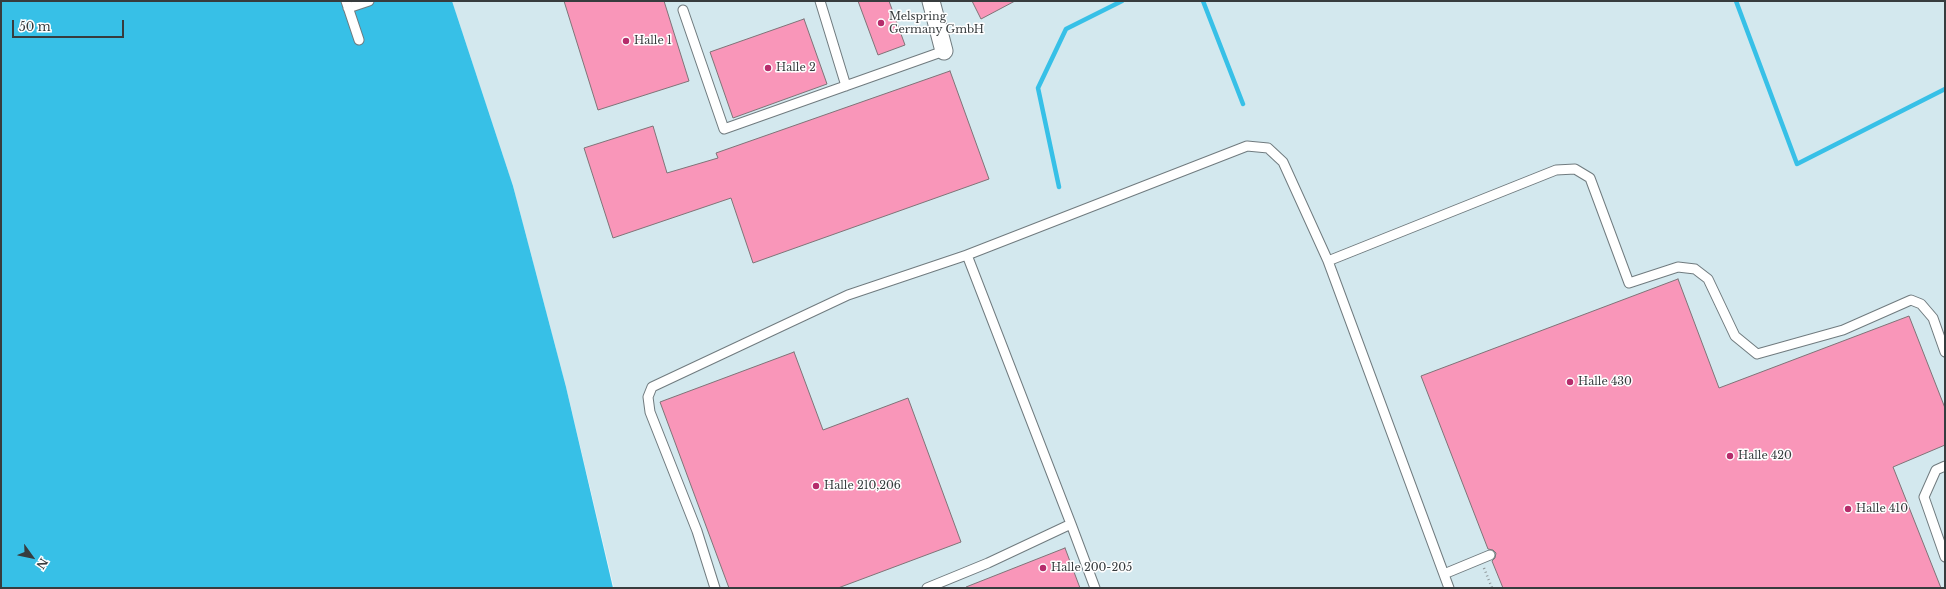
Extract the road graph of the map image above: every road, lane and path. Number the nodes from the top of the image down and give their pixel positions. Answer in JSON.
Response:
{"nodes":[{"id":1,"x":369,"y":1,"type":"edge"},
{"id":2,"x":820,"y":1,"type":"edge"},
{"id":3,"x":931,"y":1,"type":"edge"},
{"id":4,"x":347,"y":4,"type":"edge"},
{"id":5,"x":683,"y":10,"type":"dead end"},
{"id":6,"x":359,"y":40,"type":"dead end"},
{"id":7,"x":944,"y":51,"type":"joint"},
{"id":8,"x":846,"y":86,"type":"junction"},
{"id":9,"x":966,"y":255,"type":"junction"},
{"id":10,"x":1328,"y":261,"type":"junction"},
{"id":11,"x":1945,"y":352,"type":"edge"},
{"id":12,"x":1945,"y":466,"type":"edge"},
{"id":13,"x":1071,"y":524,"type":"junction"},
{"id":14,"x":1490,"y":555,"type":"dead end"},
{"id":15,"x":1945,"y":557,"type":"edge"},
{"id":16,"x":1480,"y":559,"type":"junction"},
{"id":17,"x":1444,"y":574,"type":"junction"},
{"id":18,"x":715,"y":588,"type":"edge"},
{"id":19,"x":927,"y":588,"type":"edge"},
{"id":20,"x":1095,"y":588,"type":"edge"},
{"id":21,"x":1449,"y":588,"type":"edge"},
{"id":22,"x":1492,"y":588,"type":"edge"}],
"edges":[{"from":1,"to":4,"type":"lane"},
{"from":2,"to":8,"type":"lane"},
{"from":3,"to":7,"type":"street"},
{"from":4,"to":6,"type":"lane"},
{"from":5,"to":8,"type":"lane"},
{"from":7,"to":8,"type":"lane"},
{"from":9,"to":10,"type":"lane"},
{"from":9,"to":13,"type":"lane"},
{"from":9,"to":18,"type":"lane"},
{"from":10,"to":11,"type":"lane"},
{"from":10,"to":17,"type":"lane"},
{"from":12,"to":15,"type":"lane"},
{"from":13,"to":19,"type":"lane"},
{"from":13,"to":20,"type":"lane"},
{"from":14,"to":16,"type":"lane"},
{"from":16,"to":17,"type":"lane"},
{"from":16,"to":22,"type":"path"},
{"from":17,"to":21,"type":"lane"}]}
